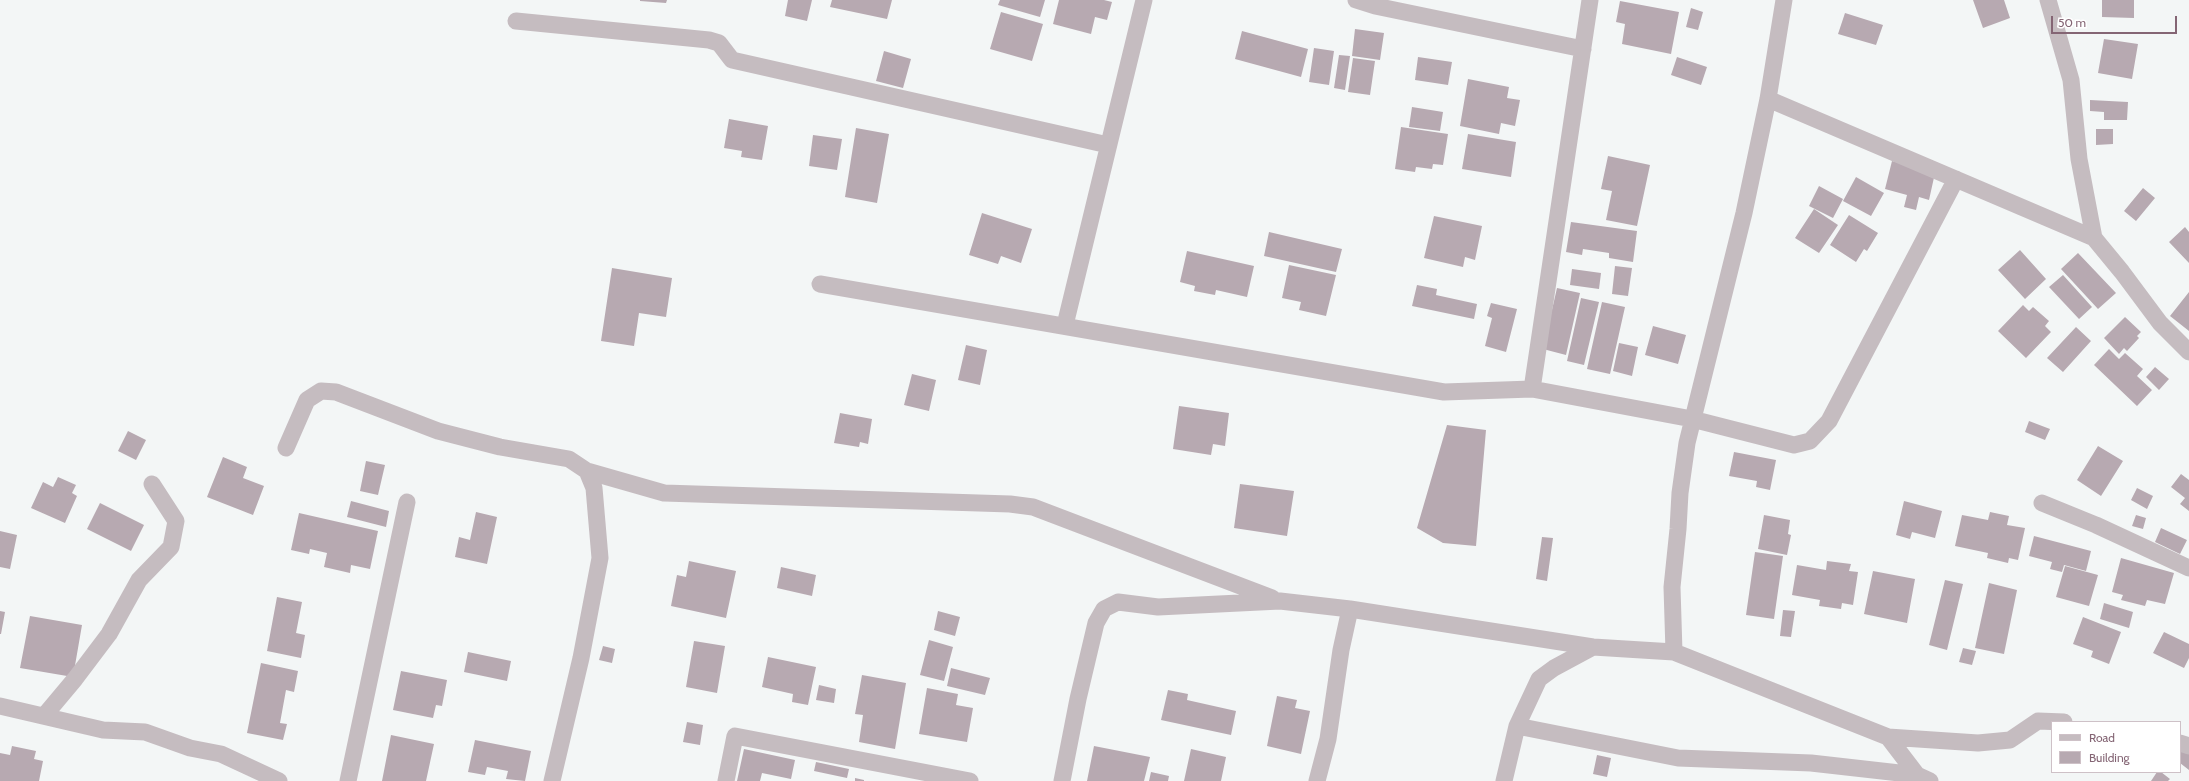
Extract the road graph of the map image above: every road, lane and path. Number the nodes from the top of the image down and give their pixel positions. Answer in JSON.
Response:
{"nodes":[{"id":1,"x":1144,"y":0,"type":"edge"},
{"id":2,"x":1356,"y":0,"type":"edge"},
{"id":3,"x":1590,"y":0,"type":"edge"},
{"id":4,"x":1784,"y":0,"type":"edge"},
{"id":5,"x":2048,"y":0,"type":"edge"},
{"id":6,"x":516,"y":21,"type":"dead end"},
{"id":7,"x":1583,"y":49,"type":"junction"},
{"id":8,"x":1768,"y":99,"type":"junction"},
{"id":9,"x":1108,"y":145,"type":"junction"},
{"id":10,"x":1956,"y":179,"type":"junction"},
{"id":11,"x":2094,"y":238,"type":"junction"},
{"id":12,"x":820,"y":284,"type":"dead end"},
{"id":13,"x":1065,"y":325,"type":"junction"},
{"id":14,"x":2189,"y":352,"type":"edge"},
{"id":15,"x":1532,"y":389,"type":"junction"},
{"id":16,"x":1692,"y":419,"type":"junction"},
{"id":17,"x":286,"y":448,"type":"dead end"},
{"id":18,"x":587,"y":471,"type":"junction"},
{"id":19,"x":152,"y":484,"type":"dead end"},
{"id":20,"x":407,"y":502,"type":"dead end"},
{"id":21,"x":2042,"y":503,"type":"dead end"},
{"id":22,"x":2189,"y":568,"type":"edge"},
{"id":23,"x":1280,"y":601,"type":"junction"},
{"id":24,"x":1350,"y":609,"type":"junction"},
{"id":25,"x":1593,"y":647,"type":"junction"},
{"id":26,"x":1674,"y":652,"type":"junction"},
{"id":27,"x":0,"y":706,"type":"edge"},
{"id":28,"x":44,"y":716,"type":"junction"},
{"id":29,"x":2051,"y":722,"type":"edge"},
{"id":30,"x":1517,"y":726,"type":"junction"},
{"id":31,"x":1888,"y":737,"type":"junction"},
{"id":32,"x":1924,"y":778,"type":"edge"},
{"id":33,"x":279,"y":781,"type":"edge"},
{"id":34,"x":348,"y":781,"type":"edge"},
{"id":35,"x":552,"y":781,"type":"edge"},
{"id":36,"x":726,"y":781,"type":"edge"},
{"id":37,"x":970,"y":781,"type":"edge"},
{"id":38,"x":1062,"y":781,"type":"edge"},
{"id":39,"x":1317,"y":781,"type":"edge"},
{"id":40,"x":1504,"y":781,"type":"edge"}],
"edges":[{"from":1,"to":9,"type":"street"},
{"from":2,"to":7,"type":"street"},
{"from":3,"to":7,"type":"street"},
{"from":4,"to":8,"type":"street"},
{"from":5,"to":11,"type":"street"},
{"from":6,"to":9,"type":"street"},
{"from":7,"to":15,"type":"street"},
{"from":8,"to":10,"type":"street"},
{"from":8,"to":16,"type":"street"},
{"from":9,"to":13,"type":"street"},
{"from":10,"to":11,"type":"street"},
{"from":10,"to":16,"type":"street"},
{"from":11,"to":14,"type":"street"},
{"from":12,"to":13,"type":"street"},
{"from":13,"to":15,"type":"street"},
{"from":15,"to":16,"type":"street"},
{"from":16,"to":26,"type":"street"},
{"from":17,"to":18,"type":"street"},
{"from":18,"to":23,"type":"street"},
{"from":18,"to":35,"type":"street"},
{"from":19,"to":28,"type":"street"},
{"from":20,"to":34,"type":"street"},
{"from":21,"to":22,"type":"street"},
{"from":23,"to":24,"type":"street"},
{"from":23,"to":38,"type":"street"},
{"from":24,"to":25,"type":"street"},
{"from":24,"to":39,"type":"street"},
{"from":25,"to":26,"type":"street"},
{"from":25,"to":30,"type":"street"},
{"from":26,"to":31,"type":"street"},
{"from":27,"to":28,"type":"street"},
{"from":28,"to":33,"type":"street"},
{"from":29,"to":31,"type":"street"},
{"from":30,"to":32,"type":"street"},
{"from":30,"to":40,"type":"street"},
{"from":31,"to":32,"type":"street"},
{"from":36,"to":37,"type":"street"}]}
